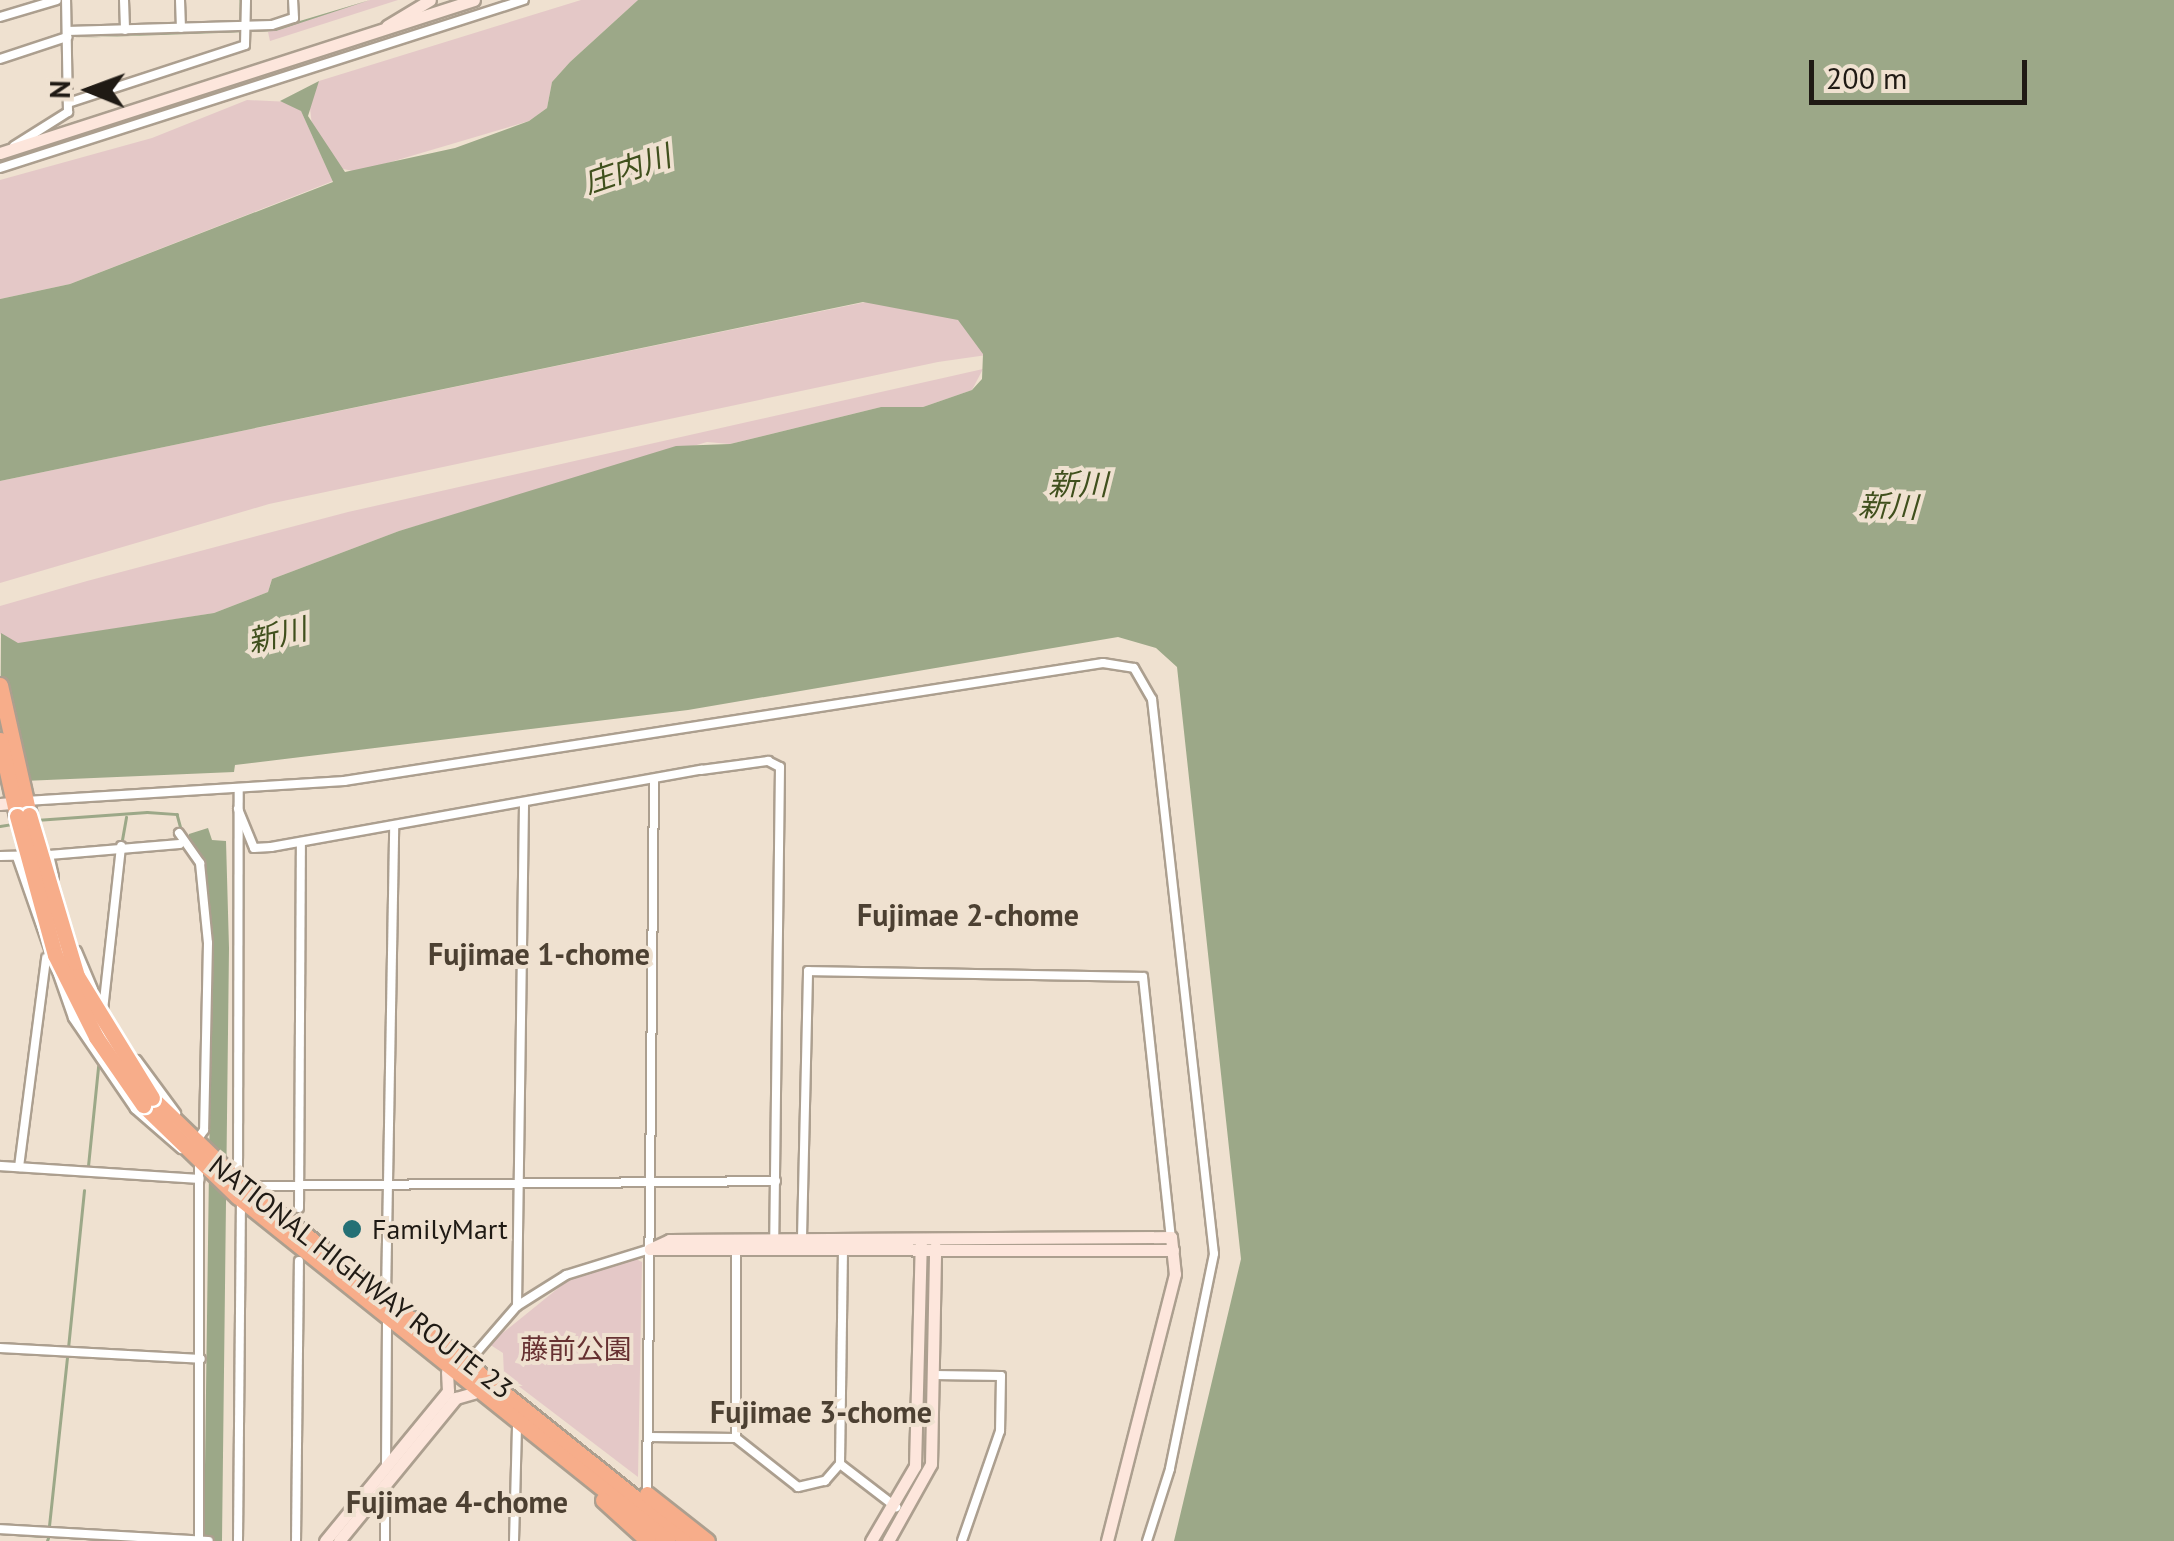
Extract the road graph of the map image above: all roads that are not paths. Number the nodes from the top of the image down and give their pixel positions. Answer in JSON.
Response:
{"nodes":[{"id":1,"x":57,"y":0,"type":"edge"},
{"id":2,"x":66,"y":0,"type":"edge"},
{"id":3,"x":124,"y":0,"type":"edge"},
{"id":4,"x":180,"y":0,"type":"edge"},
{"id":5,"x":246,"y":0,"type":"edge"},
{"id":6,"x":293,"y":0,"type":"edge"},
{"id":7,"x":430,"y":0,"type":"edge"},
{"id":8,"x":474,"y":0,"type":"edge"},
{"id":9,"x":524,"y":0,"type":"edge"},
{"id":10,"x":0,"y":17,"type":"edge"},
{"id":11,"x":181,"y":28,"type":"junction"},
{"id":12,"x":386,"y":28,"type":"junction"},
{"id":13,"x":247,"y":29,"type":"junction"},
{"id":14,"x":125,"y":30,"type":"junction"},
{"id":15,"x":67,"y":34,"type":"junction"},
{"id":16,"x":0,"y":59,"type":"edge"},
{"id":17,"x":68,"y":102,"type":"junction"},
{"id":18,"x":5,"y":151,"type":"edge"},
{"id":19,"x":0,"y":168,"type":"edge"},
{"id":20,"x":0,"y":685,"type":"edge"},
{"id":21,"x":0,"y":740,"type":"edge"},
{"id":22,"x":654,"y":779,"type":"junction"},
{"id":23,"x":239,"y":789,"type":"junction"},
{"id":24,"x":524,"y":804,"type":"junction"},
{"id":25,"x":18,"y":805,"type":"edge"},
{"id":26,"x":238,"y":809,"type":"junction"},
{"id":27,"x":394,"y":826,"type":"junction"},
{"id":28,"x":178,"y":833,"type":"dead end"},
{"id":29,"x":302,"y":843,"type":"junction"},
{"id":30,"x":180,"y":844,"type":"junction"},
{"id":31,"x":120,"y":846,"type":"junction"},
{"id":32,"x":50,"y":855,"type":"junction"},
{"id":33,"x":0,"y":856,"type":"edge"},
{"id":34,"x":17,"y":857,"type":"junction"},
{"id":35,"x":46,"y":958,"type":"junction"},
{"id":36,"x":103,"y":1010,"type":"junction"},
{"id":37,"x":195,"y":1154,"type":"junction"},
{"id":38,"x":0,"y":1166,"type":"edge"},
{"id":39,"x":19,"y":1167,"type":"junction"},
{"id":40,"x":776,"y":1180,"type":"junction"},
{"id":41,"x":650,"y":1182,"type":"junction"},
{"id":42,"x":300,"y":1183,"type":"junction"},
{"id":43,"x":389,"y":1183,"type":"junction"},
{"id":44,"x":518,"y":1183,"type":"junction"},
{"id":45,"x":241,"y":1191,"type":"junction"},
{"id":46,"x":299,"y":1208,"type":"dead end"},
{"id":47,"x":256,"y":1210,"type":"junction"},
{"id":48,"x":774,"y":1238,"type":"junction"},
{"id":49,"x":802,"y":1238,"type":"junction"},
{"id":50,"x":1172,"y":1243,"type":"junction"},
{"id":51,"x":921,"y":1245,"type":"junction"},
{"id":52,"x":935,"y":1245,"type":"junction"},
{"id":53,"x":650,"y":1249,"type":"junction"},
{"id":54,"x":842,"y":1251,"type":"junction"},
{"id":55,"x":736,"y":1252,"type":"junction"},
{"id":56,"x":299,"y":1262,"type":"dead end"},
{"id":57,"x":386,"y":1297,"type":"junction"},
{"id":58,"x":517,"y":1306,"type":"junction"},
{"id":59,"x":387,"y":1322,"type":"junction"},
{"id":60,"x":0,"y":1348,"type":"edge"},
{"id":61,"x":456,"y":1352,"type":"junction"},
{"id":62,"x":201,"y":1359,"type":"junction"},
{"id":63,"x":447,"y":1372,"type":"junction"},
{"id":64,"x":934,"y":1375,"type":"junction"},
{"id":65,"x":507,"y":1392,"type":"junction"},
{"id":66,"x":474,"y":1393,"type":"junction"},
{"id":67,"x":517,"y":1428,"type":"junction"},
{"id":68,"x":649,"y":1437,"type":"junction"},
{"id":69,"x":736,"y":1438,"type":"junction"},
{"id":70,"x":840,"y":1464,"type":"junction"},
{"id":71,"x":386,"y":1468,"type":"junction"},
{"id":72,"x":592,"y":1471,"type":"junction"},
{"id":73,"x":385,"y":1486,"type":"junction"},
{"id":74,"x":647,"y":1494,"type":"junction"},
{"id":75,"x":896,"y":1506,"type":"junction"},
{"id":76,"x":0,"y":1528,"type":"edge"},
{"id":77,"x":203,"y":1540,"type":"edge"},
{"id":78,"x":238,"y":1541,"type":"edge"},
{"id":79,"x":296,"y":1541,"type":"edge"},
{"id":80,"x":325,"y":1541,"type":"edge"},
{"id":81,"x":339,"y":1541,"type":"edge"},
{"id":82,"x":385,"y":1541,"type":"edge"},
{"id":83,"x":514,"y":1541,"type":"edge"},
{"id":84,"x":648,"y":1541,"type":"edge"},
{"id":85,"x":668,"y":1541,"type":"edge"},
{"id":86,"x":688,"y":1541,"type":"edge"},
{"id":87,"x":707,"y":1541,"type":"edge"},
{"id":88,"x":870,"y":1541,"type":"edge"},
{"id":89,"x":888,"y":1541,"type":"edge"},
{"id":90,"x":962,"y":1541,"type":"edge"},
{"id":91,"x":1106,"y":1541,"type":"edge"},
{"id":92,"x":1148,"y":1541,"type":"edge"}],
"edges":[{"from":1,"to":10,"type":"street"},
{"from":2,"to":15,"type":"street"},
{"from":3,"to":14,"type":"street"},
{"from":4,"to":11,"type":"street"},
{"from":5,"to":13,"type":"street"},
{"from":6,"to":13,"type":"street"},
{"from":7,"to":12,"type":"street"},
{"from":8,"to":12,"type":"street"},
{"from":9,"to":19,"type":"street"},
{"from":11,"to":13,"type":"street"},
{"from":11,"to":14,"type":"street"},
{"from":12,"to":18,"type":"street"},
{"from":13,"to":17,"type":"street"},
{"from":14,"to":15,"type":"street"},
{"from":15,"to":16,"type":"street"},
{"from":15,"to":17,"type":"street"},
{"from":17,"to":18,"type":"street"},
{"from":20,"to":25,"type":"highway","name":"NATIONAL HIGHWAY ROUTE 23"},
{"from":21,"to":25,"type":"highway","name":"NATIONAL HIGHWAY ROUTE 23"},
{"from":22,"to":24,"type":"street"},
{"from":22,"to":40,"type":"street"},
{"from":22,"to":41,"type":"street"},
{"from":23,"to":25,"type":"street"},
{"from":23,"to":26,"type":"street"},
{"from":23,"to":92,"type":"street"},
{"from":24,"to":27,"type":"street"},
{"from":24,"to":44,"type":"street"},
{"from":25,"to":37,"type":"highway","name":"NATIONAL HIGHWAY ROUTE 23","bridge":true},
{"from":26,"to":29,"type":"street"},
{"from":26,"to":45,"type":"street"},
{"from":27,"to":29,"type":"street"},
{"from":27,"to":43,"type":"street"},
{"from":28,"to":30,"type":"street"},
{"from":29,"to":42,"type":"street"},
{"from":30,"to":31,"type":"street"},
{"from":30,"to":37,"type":"street"},
{"from":31,"to":32,"type":"street"},
{"from":31,"to":36,"type":"street"},
{"from":32,"to":34,"type":"street"},
{"from":32,"to":36,"type":"street"},
{"from":33,"to":34,"type":"street"},
{"from":34,"to":35,"type":"street"},
{"from":35,"to":37,"type":"street"},
{"from":35,"to":39,"type":"street"},
{"from":36,"to":37,"type":"street"},
{"from":37,"to":39,"type":"street"},
{"from":37,"to":45,"type":"highway","name":"NATIONAL HIGHWAY ROUTE 23"},
{"from":37,"to":62,"type":"street"},
{"from":38,"to":39,"type":"street"},
{"from":40,"to":41,"type":"street"},
{"from":40,"to":48,"type":"street"},
{"from":41,"to":44,"type":"street"},
{"from":41,"to":53,"type":"street"},
{"from":42,"to":43,"type":"street"},
{"from":42,"to":45,"type":"street"},
{"from":42,"to":46,"type":"street"},
{"from":43,"to":44,"type":"street"},
{"from":43,"to":57,"type":"street"},
{"from":44,"to":58,"type":"street"},
{"from":45,"to":47,"type":"highway","name":"NATIONAL HIGHWAY ROUTE 23"},
{"from":45,"to":57,"type":"highway","name":"NATIONAL HIGHWAY ROUTE 23"},
{"from":45,"to":78,"type":"street"},
{"from":47,"to":59,"type":"highway"},
{"from":47,"to":72,"type":"highway","name":"NATIONAL HIGHWAY ROUTE 23"},
{"from":48,"to":49,"type":"street"},
{"from":48,"to":53,"type":"street"},
{"from":49,"to":50,"type":"street"},
{"from":49,"to":51,"type":"street"},
{"from":50,"to":52,"type":"street"},
{"from":50,"to":91,"type":"street"},
{"from":51,"to":52,"type":"street"},
{"from":51,"to":54,"type":"street"},
{"from":51,"to":75,"type":"street"},
{"from":52,"to":64,"type":"street"},
{"from":53,"to":55,"type":"street"},
{"from":53,"to":58,"type":"street"},
{"from":53,"to":68,"type":"street"},
{"from":54,"to":55,"type":"street"},
{"from":54,"to":70,"type":"street"},
{"from":55,"to":69,"type":"street"},
{"from":56,"to":79,"type":"street"},
{"from":57,"to":61,"type":"highway","name":"NATIONAL HIGHWAY ROUTE 23"},
{"from":58,"to":61,"type":"street"},
{"from":59,"to":63,"type":"highway"},
{"from":59,"to":71,"type":"street"},
{"from":60,"to":62,"type":"street"},
{"from":61,"to":65,"type":"highway","name":"NATIONAL HIGHWAY ROUTE 23"},
{"from":62,"to":77,"type":"street"},
{"from":63,"to":66,"type":"highway"},
{"from":63,"to":71,"type":"street"},
{"from":64,"to":89,"type":"street"},
{"from":64,"to":90,"type":"street"},
{"from":65,"to":72,"type":"highway","name":"NATIONAL HIGHWAY ROUTE 23"},
{"from":65,"to":74,"type":"highway"},
{"from":66,"to":67,"type":"highway"},
{"from":66,"to":73,"type":"street"},
{"from":67,"to":83,"type":"street"},
{"from":67,"to":84,"type":"highway"},
{"from":68,"to":69,"type":"street"},
{"from":68,"to":74,"type":"street"},
{"from":69,"to":70,"type":"street"},
{"from":70,"to":75,"type":"street"},
{"from":71,"to":73,"type":"street"},
{"from":71,"to":80,"type":"street"},
{"from":72,"to":85,"type":"highway","name":"NATIONAL HIGHWAY ROUTE 23"},
{"from":72,"to":86,"type":"highway","name":"NATIONAL HIGHWAY ROUTE 23"},
{"from":73,"to":81,"type":"street"},
{"from":73,"to":82,"type":"street"},
{"from":74,"to":87,"type":"highway"},
{"from":75,"to":88,"type":"street"},
{"from":76,"to":77,"type":"street"}]}
